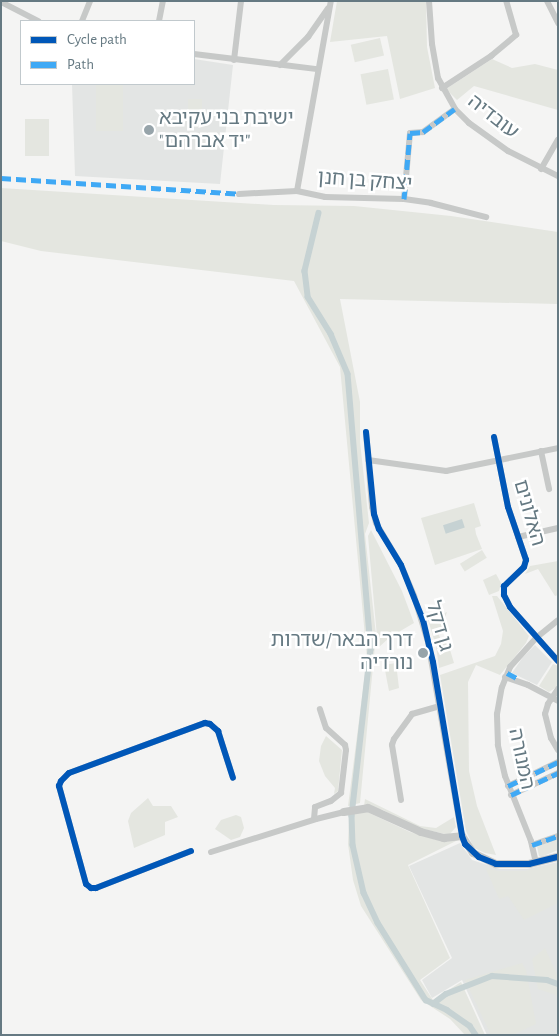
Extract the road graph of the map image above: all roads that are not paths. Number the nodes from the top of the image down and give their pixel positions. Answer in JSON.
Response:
{"nodes":[{"id":1,"x":90,"y":1,"type":"edge"},
{"id":2,"x":163,"y":1,"type":"edge"},
{"id":3,"x":241,"y":1,"type":"edge"},
{"id":4,"x":429,"y":1,"type":"edge"},
{"id":5,"x":506,"y":1,"type":"edge"},
{"id":6,"x":547,"y":1,"type":"edge"},
{"id":7,"x":1,"y":2,"type":"edge"},
{"id":8,"x":330,"y":3,"type":"edge"},
{"id":9,"x":36,"y":20,"type":"edge"},
{"id":10,"x":82,"y":20,"type":"edge"},
{"id":11,"x":159,"y":20,"type":"edge"},
{"id":12,"x":558,"y":23,"type":"edge"},
{"id":13,"x":195,"y":54,"type":"edge"},
{"id":14,"x":234,"y":60,"type":"junction"},
{"id":15,"x":280,"y":65,"type":"junction"},
{"id":16,"x":317,"y":69,"type":"junction"},
{"id":17,"x":442,"y":88,"type":"junction"},
{"id":18,"x":455,"y":109,"type":"junction"},
{"id":19,"x":558,"y":140,"type":"edge"},
{"id":20,"x":541,"y":169,"type":"junction"},
{"id":21,"x":558,"y":176,"type":"edge"},
{"id":22,"x":296,"y":191,"type":"junction"},
{"id":23,"x":239,"y":194,"type":"dead end"},
{"id":24,"x":404,"y":200,"type":"junction"},
{"id":25,"x":486,"y":217,"type":"dead end"},
{"id":26,"x":366,"y":432,"type":"dead end"},
{"id":27,"x":494,"y":438,"type":"dead end"},
{"id":28,"x":558,"y":448,"type":"edge"},
{"id":29,"x":540,"y":451,"type":"junction"},
{"id":30,"x":368,"y":460,"type":"junction"},
{"id":31,"x":498,"y":460,"type":"junction"},
{"id":32,"x":549,"y":488,"type":"dead end"},
{"id":33,"x":558,"y":528,"type":"edge"},
{"id":34,"x":518,"y":537,"type":"junction"},
{"id":35,"x":558,"y":620,"type":"edge"},
{"id":36,"x":536,"y":638,"type":"junction"},
{"id":37,"x":558,"y":661,"type":"edge"},
{"id":38,"x":506,"y":675,"type":"junction"},
{"id":39,"x":519,"y":679,"type":"dead end"},
{"id":40,"x":558,"y":689,"type":"edge"},
{"id":41,"x":555,"y":699,"type":"edge"},
{"id":42,"x":440,"y":706,"type":"junction"},
{"id":43,"x":320,"y":709,"type":"dead end"},
{"id":44,"x":558,"y":750,"type":"edge"},
{"id":45,"x":558,"y":762,"type":"edge"},
{"id":46,"x":558,"y":773,"type":"edge"},
{"id":47,"x":233,"y":778,"type":"dead end"},
{"id":48,"x":508,"y":786,"type":"junction"},
{"id":49,"x":512,"y":795,"type":"junction"},
{"id":50,"x":401,"y":800,"type":"dead end"},
{"id":51,"x":344,"y":812,"type":"joint"},
{"id":52,"x":314,"y":819,"type":"junction"},
{"id":53,"x":462,"y":836,"type":"junction"},
{"id":54,"x":558,"y":836,"type":"edge"},
{"id":55,"x":532,"y":846,"type":"junction"},
{"id":56,"x":191,"y":851,"type":"dead end"},
{"id":57,"x":211,"y":852,"type":"dead end"},
{"id":58,"x":558,"y":857,"type":"edge"},
{"id":59,"x":536,"y":863,"type":"junction"}],
"edges":[{"from":1,"to":10,"type":"street"},
{"from":2,"to":11,"type":"street"},
{"from":3,"to":14,"type":"street"},
{"from":4,"to":17,"type":"street","name":"עובדיה"},
{"from":5,"to":17,"type":"street"},
{"from":6,"to":12,"type":"street"},
{"from":7,"to":9,"type":"street"},
{"from":8,"to":15,"type":"street"},
{"from":8,"to":16,"type":"street"},
{"from":13,"to":14,"type":"street"},
{"from":14,"to":15,"type":"street"},
{"from":15,"to":16,"type":"street"},
{"from":16,"to":22,"type":"street"},
{"from":17,"to":18,"type":"street","name":"עובדיה"},
{"from":18,"to":20,"type":"street","name":"עובדיה"},
{"from":18,"to":24,"type":"street"},
{"from":19,"to":20,"type":"street"},
{"from":20,"to":21,"type":"street","name":"עובדיה"},
{"from":22,"to":23,"type":"street","name":"יצחק בן חנן"},
{"from":22,"to":24,"type":"street","name":"יצחק בן חנן"},
{"from":24,"to":25,"type":"street","name":"יצחק בן חנן"},
{"from":26,"to":30,"type":"street","name":"גן דקל"},
{"from":27,"to":31,"type":"street","name":"האלונים"},
{"from":28,"to":29,"type":"street"},
{"from":29,"to":31,"type":"street"},
{"from":29,"to":32,"type":"street"},
{"from":30,"to":31,"type":"street"},
{"from":30,"to":42,"type":"street","name":"גן דקל"},
{"from":31,"to":34,"type":"street","name":"האלונים"},
{"from":33,"to":34,"type":"street","name":"האלונים"},
{"from":34,"to":36,"type":"street","name":"האלונים"},
{"from":35,"to":36,"type":"street","name":"המנורה"},
{"from":36,"to":37,"type":"street"},
{"from":36,"to":38,"type":"street","name":"המנורה"},
{"from":38,"to":39,"type":"street"},
{"from":38,"to":41,"type":"street"},
{"from":38,"to":48,"type":"street","name":"המנורה"},
{"from":40,"to":41,"type":"street"},
{"from":41,"to":44,"type":"street"},
{"from":42,"to":50,"type":"street"},
{"from":42,"to":53,"type":"street","name":"גן דקל"},
{"from":43,"to":52,"type":"street"},
{"from":45,"to":48,"type":"street"},
{"from":46,"to":49,"type":"street"},
{"from":47,"to":56,"type":"street"},
{"from":48,"to":49,"type":"street","name":"המנורה"},
{"from":49,"to":55,"type":"street","name":"המנורה"},
{"from":51,"to":52,"type":"street"},
{"from":51,"to":53,"type":"street"},
{"from":52,"to":57,"type":"street"},
{"from":53,"to":59,"type":"street"},
{"from":54,"to":55,"type":"street"},
{"from":55,"to":59,"type":"street","name":"המנורה"},
{"from":58,"to":59,"type":"street"}]}
